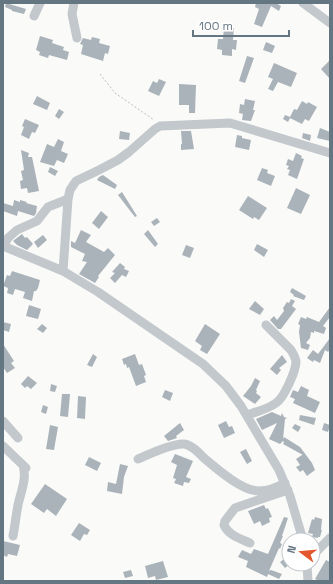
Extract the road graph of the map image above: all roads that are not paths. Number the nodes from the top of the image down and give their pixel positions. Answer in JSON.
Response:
{"nodes":[{"id":1,"x":40,"y":3,"type":"edge"},
{"id":2,"x":74,"y":3,"type":"edge"},
{"id":3,"x":303,"y":3,"type":"edge"},
{"id":4,"x":34,"y":16,"type":"dead end"},
{"id":5,"x":330,"y":23,"type":"edge"},
{"id":6,"x":76,"y":38,"type":"dead end"},
{"id":7,"x":330,"y":153,"type":"edge"},
{"id":8,"x":68,"y":199,"type":"junction"},
{"id":9,"x":63,"y":271,"type":"junction"},
{"id":10,"x":266,"y":325,"type":"dead end"},
{"id":11,"x":247,"y":415,"type":"junction"},
{"id":12,"x":3,"y":421,"type":"edge"},
{"id":13,"x":18,"y":438,"type":"dead end"},
{"id":14,"x":3,"y":446,"type":"edge"},
{"id":15,"x":138,"y":459,"type":"dead end"},
{"id":16,"x":287,"y":487,"type":"junction"},
{"id":17,"x":300,"y":532,"type":"edge"},
{"id":18,"x":13,"y":536,"type":"dead end"},
{"id":19,"x":330,"y":538,"type":"edge"},
{"id":20,"x":250,"y":543,"type":"dead end"},
{"id":21,"x":321,"y":547,"type":"edge"}],
"edges":[{"from":1,"to":4,"type":"street"},
{"from":2,"to":6,"type":"street"},
{"from":3,"to":5,"type":"street"},
{"from":7,"to":8,"type":"street"},
{"from":8,"to":9,"type":"street"},
{"from":8,"to":9,"type":"street"},
{"from":9,"to":11,"type":"street"},
{"from":10,"to":11,"type":"street"},
{"from":11,"to":16,"type":"street"},
{"from":12,"to":13,"type":"street"},
{"from":14,"to":18,"type":"street"},
{"from":15,"to":16,"type":"street"},
{"from":16,"to":17,"type":"street"},
{"from":16,"to":20,"type":"street"},
{"from":19,"to":21,"type":"street"}]}
